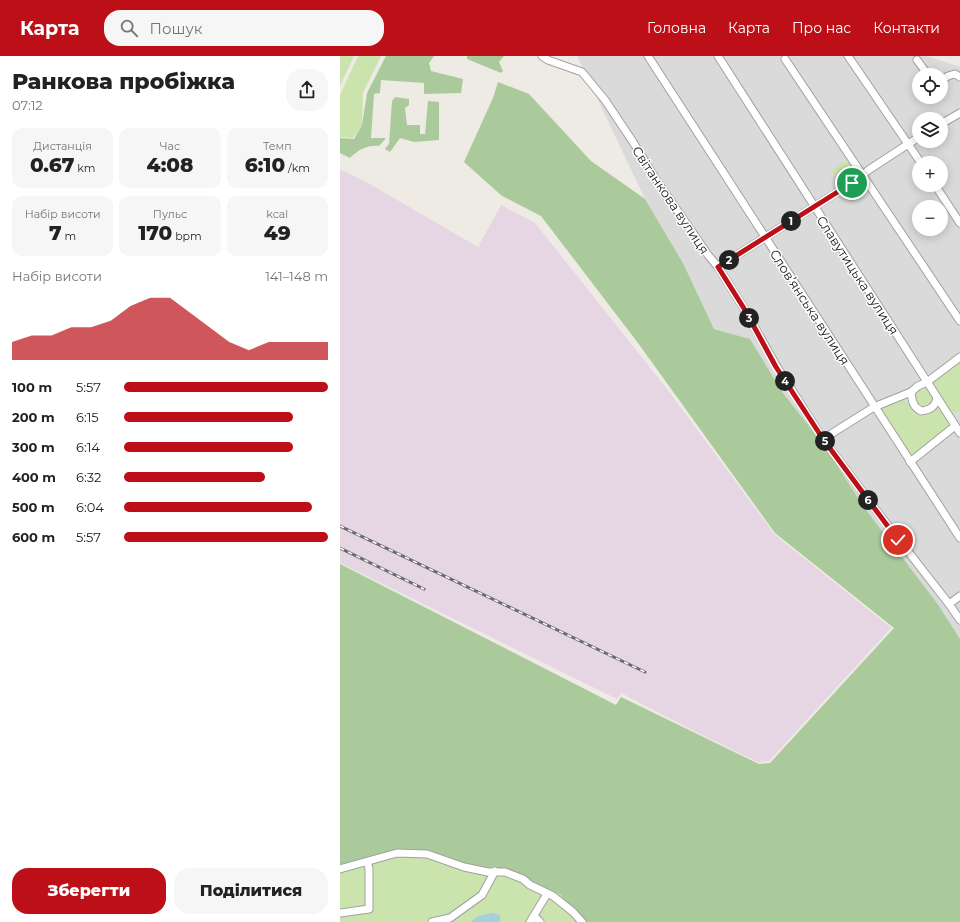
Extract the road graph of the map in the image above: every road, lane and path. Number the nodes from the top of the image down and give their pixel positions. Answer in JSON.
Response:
{"nodes":[{"id":1,"x":542,"y":56,"type":"edge"},
{"id":2,"x":648,"y":56,"type":"edge"},
{"id":3,"x":718,"y":56,"type":"edge"},
{"id":4,"x":848,"y":56,"type":"edge"},
{"id":5,"x":785,"y":59,"type":"dead end"},
{"id":6,"x":917,"y":60,"type":"dead end"},
{"id":7,"x":923,"y":68,"type":"edge"},
{"id":8,"x":948,"y":76,"type":"edge"},
{"id":9,"x":960,"y":77,"type":"edge"},
{"id":10,"x":960,"y":113,"type":"edge"},
{"id":11,"x":948,"y":120,"type":"edge"},
{"id":12,"x":912,"y":141,"type":"edge"},
{"id":13,"x":908,"y":143,"type":"junction"},
{"id":14,"x":916,"y":156,"type":"edge"},
{"id":15,"x":864,"y":175,"type":"junction"},
{"id":16,"x":940,"y":192,"type":"edge"},
{"id":17,"x":814,"y":207,"type":"junction"},
{"id":18,"x":960,"y":223,"type":"edge"},
{"id":19,"x":765,"y":238,"type":"junction"},
{"id":20,"x":718,"y":267,"type":"junction"},
{"id":21,"x":960,"y":321,"type":"edge"},
{"id":22,"x":960,"y":356,"type":"edge"},
{"id":23,"x":927,"y":382,"type":"junction"},
{"id":24,"x":911,"y":392,"type":"junction"},
{"id":25,"x":938,"y":398,"type":"junction"},
{"id":26,"x":874,"y":407,"type":"junction"},
{"id":27,"x":959,"y":431,"type":"edge"},
{"id":28,"x":823,"y":439,"type":"junction"},
{"id":29,"x":910,"y":462,"type":"junction"},
{"id":30,"x":960,"y":538,"type":"edge"},
{"id":31,"x":960,"y":596,"type":"edge"},
{"id":32,"x":949,"y":604,"type":"junction"},
{"id":33,"x":960,"y":620,"type":"edge"},
{"id":34,"x":367,"y":862,"type":"junction"},
{"id":35,"x":340,"y":869,"type":"edge"},
{"id":36,"x":495,"y":871,"type":"junction"},
{"id":37,"x":547,"y":894,"type":"junction"},
{"id":38,"x":340,"y":913,"type":"edge"},
{"id":39,"x":532,"y":919,"type":"edge"},
{"id":40,"x":432,"y":922,"type":"edge"},
{"id":41,"x":540,"y":922,"type":"edge"},
{"id":42,"x":582,"y":922,"type":"edge"}],
"edges":[{"from":1,"to":20,"type":"street","name":"Світанкова вулиця"},
{"from":2,"to":19,"type":"street","name":"Словʼянська вулиця"},
{"from":3,"to":17,"type":"street","name":"Славутицька вулиця"},
{"from":4,"to":13,"type":"street"},
{"from":5,"to":15,"type":"street"},
{"from":6,"to":7,"type":"street"},
{"from":8,"to":9,"type":"street"},
{"from":10,"to":11,"type":"street"},
{"from":12,"to":13,"type":"street"},
{"from":13,"to":14,"type":"street"},
{"from":13,"to":15,"type":"street"},
{"from":15,"to":17,"type":"street"},
{"from":15,"to":21,"type":"street"},
{"from":16,"to":18,"type":"street"},
{"from":17,"to":19,"type":"street"},
{"from":17,"to":23,"type":"street","name":"Славутицька вулиця"},
{"from":19,"to":20,"type":"street"},
{"from":19,"to":26,"type":"street","name":"Словʼянська вулиця"},
{"from":20,"to":28,"type":"street","name":"Світанкова вулиця"},
{"from":22,"to":23,"type":"street"},
{"from":23,"to":24,"type":"street"},
{"from":23,"to":25,"type":"street","name":"Славутицька вулиця"},
{"from":24,"to":25,"type":"street"},
{"from":24,"to":26,"type":"street"},
{"from":25,"to":27,"type":"street","name":"Славутицька вулиця"},
{"from":26,"to":28,"type":"street"},
{"from":26,"to":29,"type":"street","name":"Словʼянська вулиця"},
{"from":27,"to":29,"type":"street"},
{"from":28,"to":32,"type":"street","name":"Світанкова вулиця"},
{"from":29,"to":30,"type":"street","name":"Словʼянська вулиця"},
{"from":31,"to":32,"type":"street"},
{"from":32,"to":33,"type":"street","name":"Світанкова вулиця"},
{"from":34,"to":35,"type":"street"},
{"from":34,"to":36,"type":"street"},
{"from":34,"to":38,"type":"street"},
{"from":36,"to":37,"type":"street"},
{"from":36,"to":40,"type":"street"},
{"from":37,"to":39,"type":"street"},
{"from":37,"to":42,"type":"street"},
{"from":39,"to":41,"type":"street"}]}
